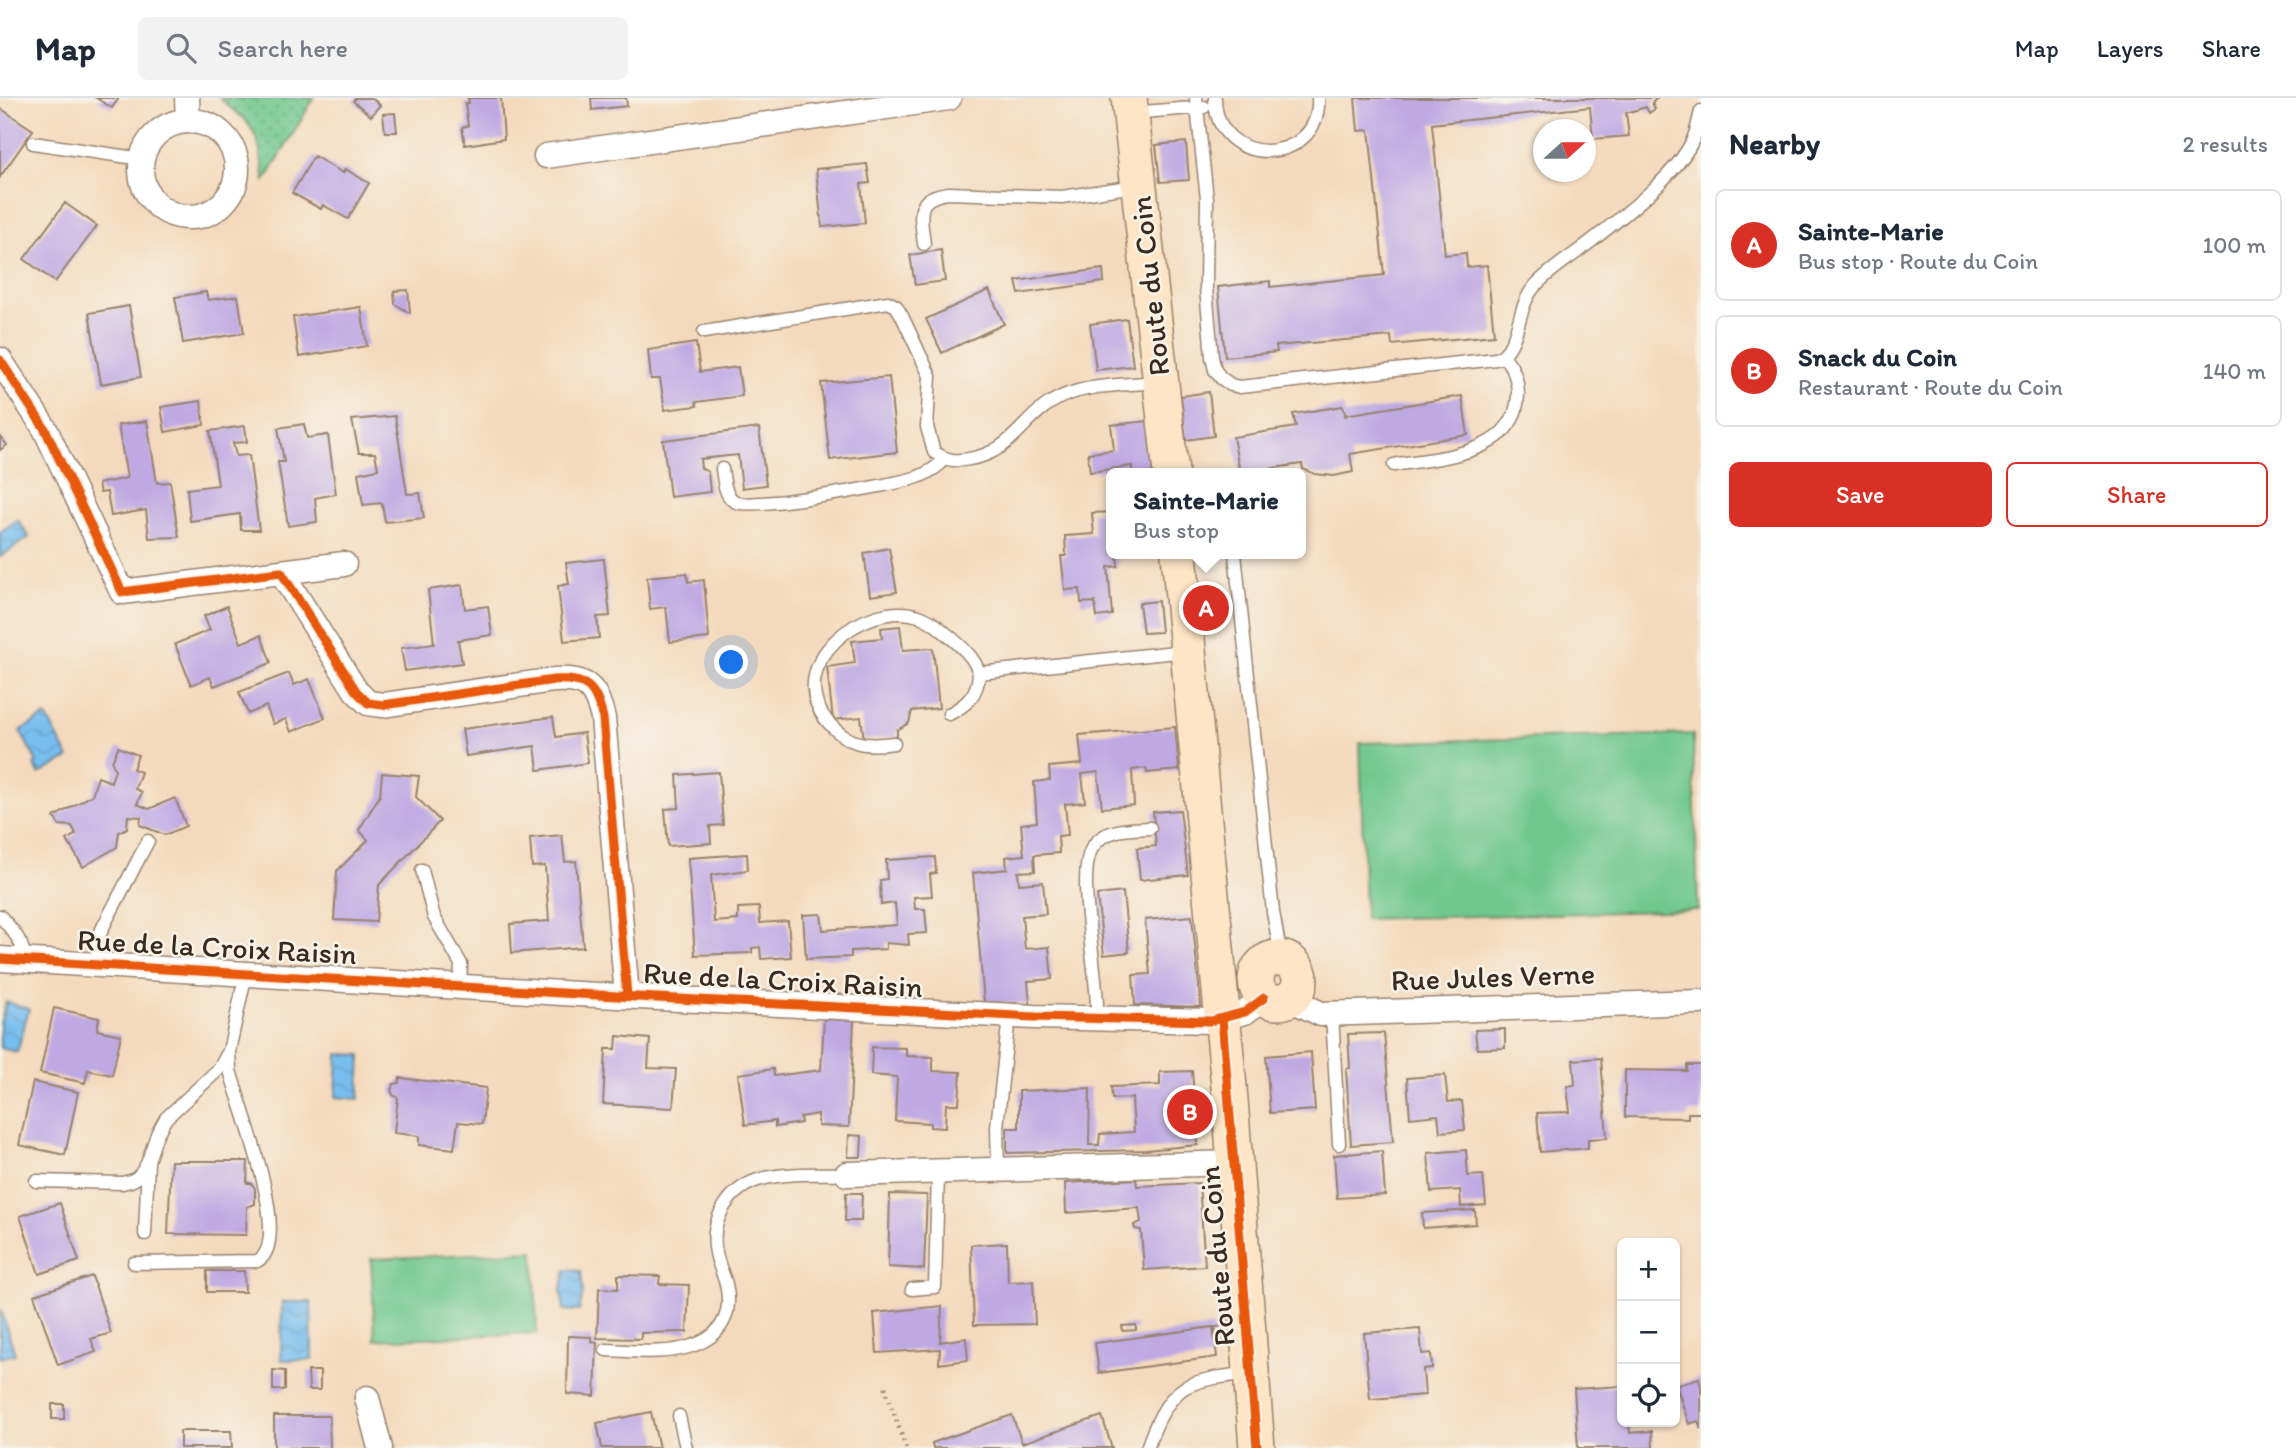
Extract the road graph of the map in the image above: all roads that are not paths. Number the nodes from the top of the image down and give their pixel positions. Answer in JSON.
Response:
{"nodes":[{"id":1,"x":949,"y":98,"type":"edge"},
{"id":2,"x":1318,"y":98,"type":"edge"},
{"id":3,"x":1215,"y":102,"type":"edge"},
{"id":4,"x":1196,"y":103,"type":"edge"},
{"id":5,"x":1130,"y":106,"type":"edge"},
{"id":6,"x":187,"y":109,"type":"edge"},
{"id":7,"x":1701,"y":111,"type":"edge"},
{"id":8,"x":33,"y":143,"type":"dead end"},
{"id":9,"x":546,"y":156,"type":"dead end"},
{"id":10,"x":142,"y":159,"type":"junction"},
{"id":11,"x":1139,"y":186,"type":"junction"},
{"id":12,"x":924,"y":244,"type":"dead end"},
{"id":13,"x":704,"y":332,"type":"dead end"},
{"id":14,"x":1503,"y":356,"type":"junction"},
{"id":15,"x":0,"y":360,"type":"edge"},
{"id":16,"x":1161,"y":381,"type":"junction"},
{"id":17,"x":945,"y":459,"type":"junction"},
{"id":18,"x":1394,"y":464,"type":"dead end"},
{"id":19,"x":1170,"y":468,"type":"edge"},
{"id":20,"x":722,"y":469,"type":"dead end"},
{"id":21,"x":1180,"y":559,"type":"edge"},
{"id":22,"x":1236,"y":559,"type":"edge"},
{"id":23,"x":344,"y":564,"type":"dead end"},
{"id":24,"x":281,"y":572,"type":"junction"},
{"id":25,"x":1189,"y":651,"type":"junction"},
{"id":26,"x":979,"y":673,"type":"junction"},
{"id":27,"x":949,"y":714,"type":"dead end"},
{"id":28,"x":894,"y":743,"type":"dead end"},
{"id":29,"x":1150,"y":828,"type":"dead end"},
{"id":30,"x":148,"y":841,"type":"dead end"},
{"id":31,"x":422,"y":870,"type":"dead end"},
{"id":32,"x":0,"y":916,"type":"edge"},
{"id":33,"x":1214,"y":931,"type":"junction"},
{"id":34,"x":12,"y":960,"type":"edge"},
{"id":35,"x":1272,"y":961,"type":"junction"},
{"id":36,"x":97,"y":964,"type":"junction"},
{"id":37,"x":246,"y":973,"type":"junction"},
{"id":38,"x":460,"y":986,"type":"junction"},
{"id":39,"x":627,"y":996,"type":"junction"},
{"id":40,"x":1276,"y":999,"type":"junction"},
{"id":41,"x":1701,"y":1002,"type":"edge"},
{"id":42,"x":1332,"y":1013,"type":"junction"},
{"id":43,"x":1009,"y":1016,"type":"junction"},
{"id":44,"x":1097,"y":1018,"type":"junction"},
{"id":45,"x":1222,"y":1018,"type":"junction"},
{"id":46,"x":229,"y":1051,"type":"junction"},
{"id":47,"x":1228,"y":1080,"type":"junction"},
{"id":48,"x":1339,"y":1144,"type":"dead end"},
{"id":49,"x":148,"y":1161,"type":"junction"},
{"id":50,"x":1235,"y":1163,"type":"junction"},
{"id":51,"x":998,"y":1170,"type":"junction"},
{"id":52,"x":938,"y":1172,"type":"junction"},
{"id":53,"x":847,"y":1174,"type":"joint"},
{"id":54,"x":36,"y":1181,"type":"dead end"},
{"id":55,"x":145,"y":1234,"type":"dead end"},
{"id":56,"x":134,"y":1263,"type":"dead end"},
{"id":57,"x":912,"y":1289,"type":"dead end"},
{"id":58,"x":606,"y":1350,"type":"dead end"},
{"id":59,"x":1251,"y":1374,"type":"junction"},
{"id":60,"x":367,"y":1398,"type":"dead end"},
{"id":61,"x":679,"y":1416,"type":"dead end"},
{"id":62,"x":380,"y":1448,"type":"edge"},
{"id":63,"x":686,"y":1448,"type":"edge"},
{"id":64,"x":1147,"y":1448,"type":"edge"},
{"id":65,"x":1257,"y":1448,"type":"edge"}],
"edges":[{"from":1,"to":9,"type":"street"},
{"from":2,"to":3,"type":"lane"},
{"from":3,"to":4,"type":"lane"},
{"from":4,"to":5,"type":"lane"},
{"from":4,"to":14,"type":"lane"},
{"from":5,"to":11,"type":"main road","name":"Route du Coin"},
{"from":6,"to":10,"type":"street"},
{"from":6,"to":10,"type":"street"},
{"from":7,"to":14,"type":"lane"},
{"from":8,"to":10,"type":"lane"},
{"from":11,"to":12,"type":"lane"},
{"from":11,"to":16,"type":"main road","name":"Route du Coin"},
{"from":13,"to":17,"type":"lane"},
{"from":14,"to":18,"type":"lane"},
{"from":15,"to":24,"type":"street"},
{"from":16,"to":17,"type":"lane"},
{"from":16,"to":19,"type":"main road","name":"Route du Coin"},
{"from":17,"to":20,"type":"lane"},
{"from":21,"to":25,"type":"main road","name":"Route du Coin"},
{"from":22,"to":35,"type":"lane"},
{"from":23,"to":24,"type":"street"},
{"from":24,"to":39,"type":"street"},
{"from":25,"to":26,"type":"lane"},
{"from":25,"to":33,"type":"main road","name":"Route du Coin"},
{"from":26,"to":27,"type":"lane"},
{"from":26,"to":28,"type":"lane"},
{"from":29,"to":44,"type":"lane"},
{"from":30,"to":36,"type":"lane"},
{"from":31,"to":38,"type":"lane"},
{"from":32,"to":34,"type":"lane"},
{"from":33,"to":35,"type":"main road"},
{"from":33,"to":45,"type":"main road","name":"Route du Coin"},
{"from":34,"to":36,"type":"street","name":"Rue de la Croix Raisin"},
{"from":35,"to":40,"type":"main road"},
{"from":36,"to":37,"type":"street","name":"Rue de la Croix Raisin"},
{"from":37,"to":38,"type":"street","name":"Rue de la Croix Raisin"},
{"from":37,"to":46,"type":"lane"},
{"from":38,"to":39,"type":"street","name":"Rue de la Croix Raisin"},
{"from":39,"to":43,"type":"street","name":"Rue de la Croix Raisin"},
{"from":40,"to":42,"type":"street","name":"Rue Jules Verne"},
{"from":40,"to":45,"type":"street","name":"Rue de la Croix Raisin"},
{"from":40,"to":47,"type":"main road","name":"Route du Coin"},
{"from":41,"to":42,"type":"street","name":"Rue Jules Verne"},
{"from":42,"to":48,"type":"lane"},
{"from":43,"to":44,"type":"street","name":"Rue de la Croix Raisin"},
{"from":43,"to":51,"type":"lane"},
{"from":44,"to":45,"type":"street","name":"Rue de la Croix Raisin"},
{"from":45,"to":47,"type":"main road","name":"Route du Coin"},
{"from":46,"to":49,"type":"lane"},
{"from":46,"to":56,"type":"lane"},
{"from":47,"to":50,"type":"main road","name":"Route du Coin"},
{"from":49,"to":54,"type":"lane"},
{"from":49,"to":55,"type":"lane"},
{"from":50,"to":51,"type":"street","name":"Route du Coin"},
{"from":50,"to":59,"type":"main road","name":"Route du Coin"},
{"from":51,"to":52,"type":"street","name":"Route du Coin"},
{"from":52,"to":53,"type":"street","name":"Route du Coin"},
{"from":52,"to":57,"type":"lane"},
{"from":53,"to":58,"type":"lane"},
{"from":59,"to":64,"type":"lane"},
{"from":59,"to":65,"type":"main road","name":"Route du Coin"},
{"from":60,"to":62,"type":"street"},
{"from":61,"to":63,"type":"lane"}]}
